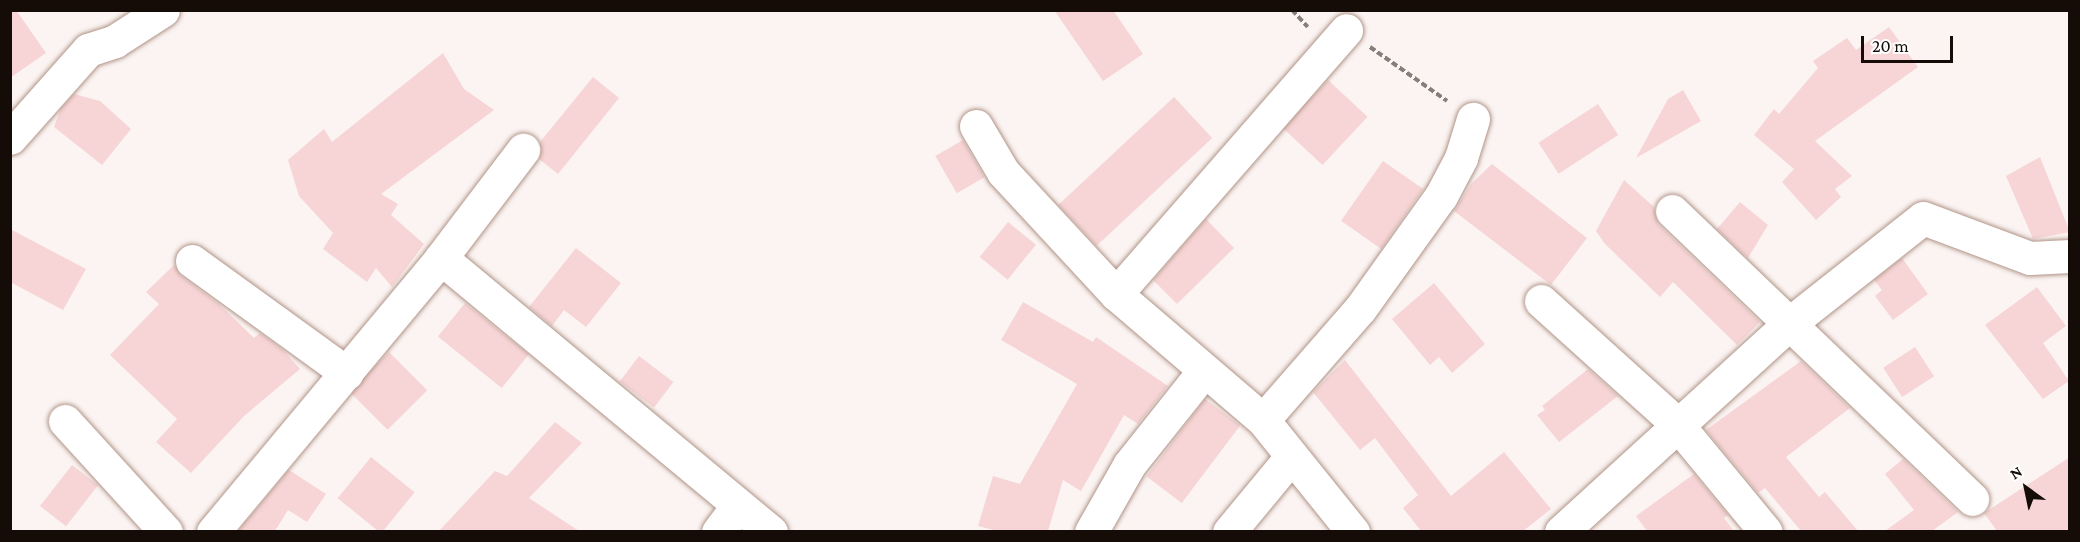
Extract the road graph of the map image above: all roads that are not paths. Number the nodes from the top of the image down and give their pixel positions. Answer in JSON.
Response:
{"nodes":[{"id":1,"x":163,"y":10,"type":"edge"},
{"id":2,"x":1347,"y":30,"type":"road end"},
{"id":3,"x":1473,"y":119,"type":"road end"},
{"id":4,"x":976,"y":126,"type":"dead end"},
{"id":5,"x":10,"y":138,"type":"edge"},
{"id":6,"x":523,"y":150,"type":"dead end"},
{"id":7,"x":1672,"y":211,"type":"dead end"},
{"id":8,"x":2070,"y":256,"type":"edge"},
{"id":9,"x":441,"y":258,"type":"junction"},
{"id":10,"x":192,"y":261,"type":"dead end"},
{"id":11,"x":1116,"y":294,"type":"junction"},
{"id":12,"x":1541,"y":301,"type":"dead end"},
{"id":13,"x":1790,"y":323,"type":"junction"},
{"id":14,"x":1203,"y":372,"type":"junction"},
{"id":15,"x":347,"y":374,"type":"junction"},
{"id":16,"x":1263,"y":420,"type":"junction"},
{"id":17,"x":65,"y":421,"type":"dead end"},
{"id":18,"x":1676,"y":423,"type":"junction"},
{"id":19,"x":1291,"y":457,"type":"junction"},
{"id":20,"x":1972,"y":499,"type":"dead end"},
{"id":21,"x":728,"y":519,"type":"edge"},
{"id":22,"x":166,"y":531,"type":"edge"},
{"id":23,"x":213,"y":531,"type":"edge"},
{"id":24,"x":771,"y":531,"type":"edge"},
{"id":25,"x":1091,"y":531,"type":"edge"},
{"id":26,"x":1229,"y":531,"type":"edge"},
{"id":27,"x":1353,"y":531,"type":"edge"},
{"id":28,"x":1561,"y":531,"type":"edge"},
{"id":29,"x":1766,"y":531,"type":"edge"}],
"edges":[{"from":1,"to":5,"type":"street"},
{"from":2,"to":11,"type":"street"},
{"from":3,"to":16,"type":"street"},
{"from":4,"to":11,"type":"street"},
{"from":6,"to":9,"type":"street"},
{"from":7,"to":13,"type":"street"},
{"from":8,"to":13,"type":"street"},
{"from":9,"to":15,"type":"street"},
{"from":9,"to":21,"type":"street"},
{"from":10,"to":15,"type":"street"},
{"from":11,"to":14,"type":"street"},
{"from":12,"to":18,"type":"street"},
{"from":13,"to":18,"type":"street"},
{"from":13,"to":20,"type":"street"},
{"from":14,"to":16,"type":"street"},
{"from":14,"to":25,"type":"street"},
{"from":15,"to":23,"type":"street"},
{"from":16,"to":19,"type":"street"},
{"from":17,"to":22,"type":"street"},
{"from":18,"to":28,"type":"street"},
{"from":18,"to":29,"type":"street"},
{"from":19,"to":26,"type":"street"},
{"from":19,"to":27,"type":"street"},
{"from":21,"to":24,"type":"street"}]}
